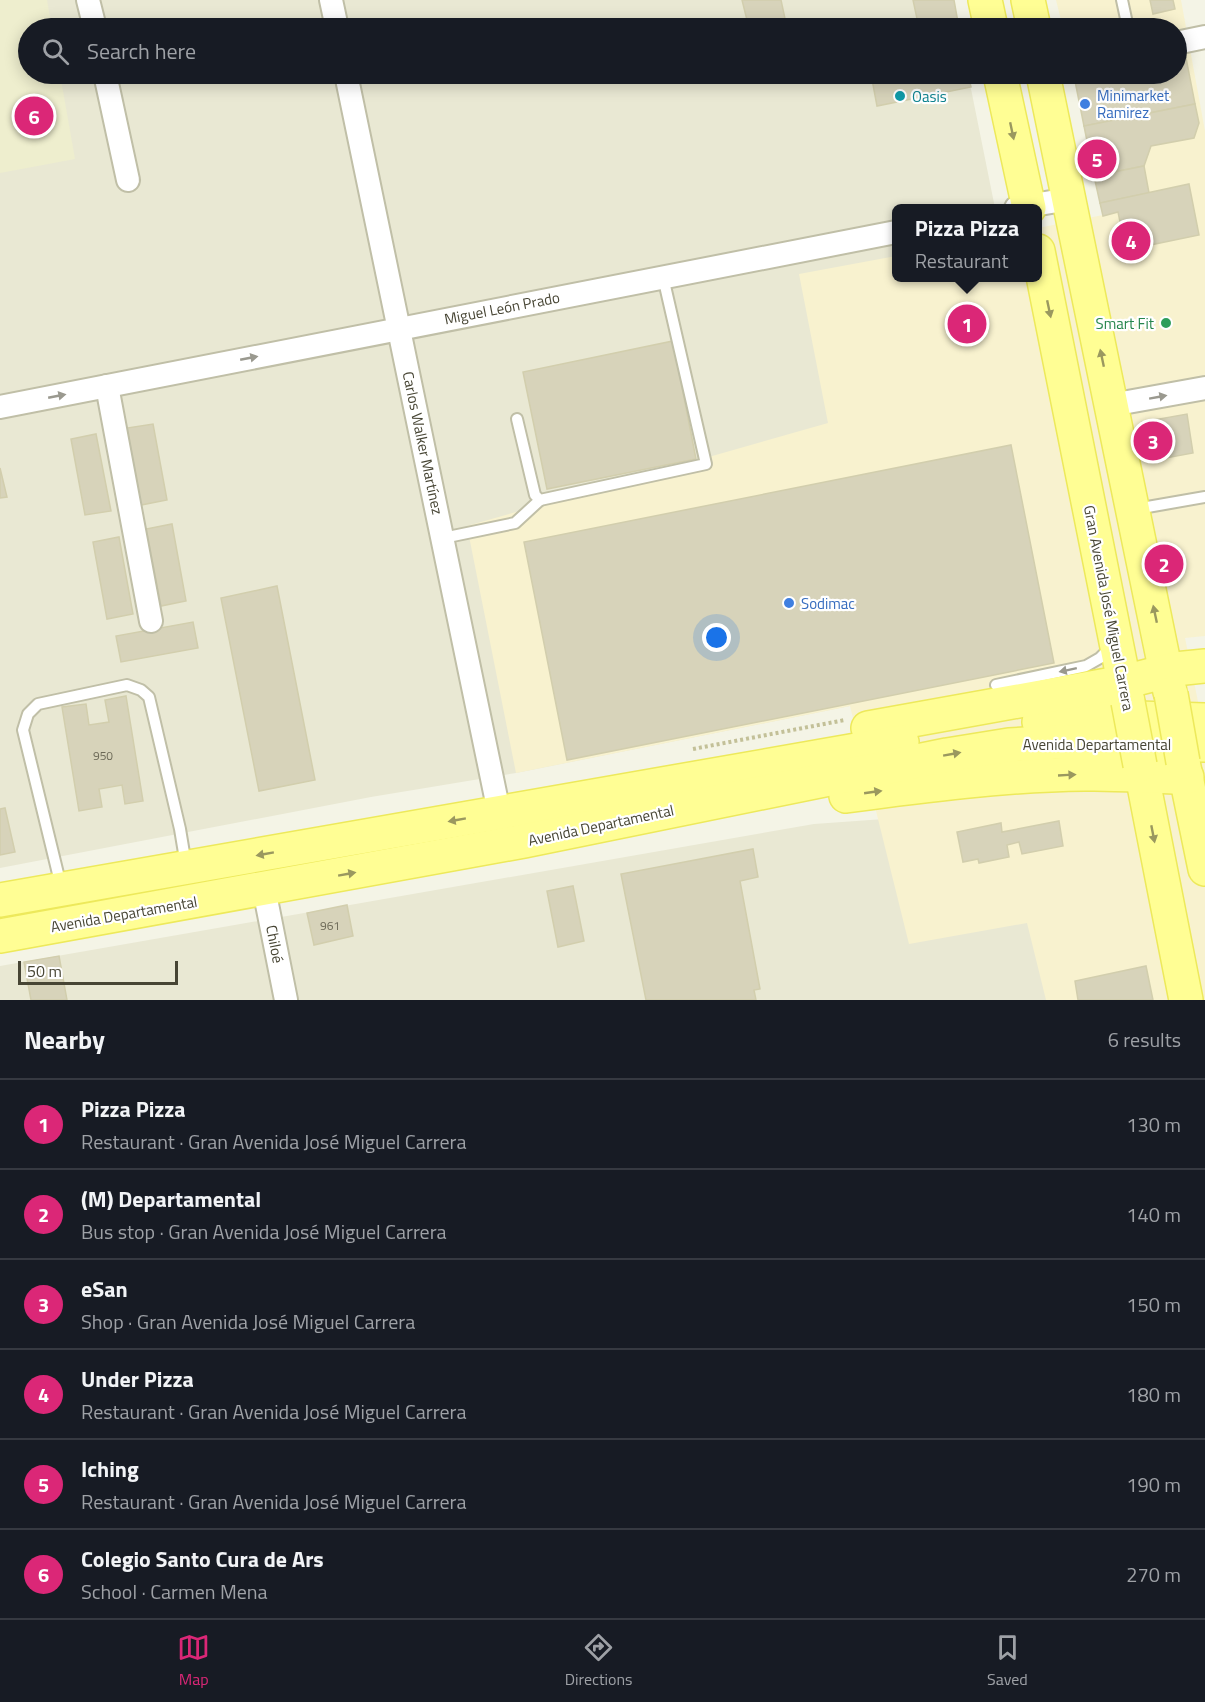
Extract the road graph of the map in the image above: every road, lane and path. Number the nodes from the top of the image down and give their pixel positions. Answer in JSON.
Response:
{"nodes":[{"id":1,"x":88,"y":0,"type":"edge"},
{"id":2,"x":331,"y":0,"type":"edge"},
{"id":3,"x":985,"y":0,"type":"edge"},
{"id":4,"x":1122,"y":0,"type":"edge"},
{"id":5,"x":92,"y":18,"type":"edge"},
{"id":6,"x":335,"y":18,"type":"edge"},
{"id":7,"x":989,"y":18,"type":"edge"},
{"id":8,"x":1126,"y":18,"type":"edge"},
{"id":9,"x":1205,"y":37,"type":"edge"},
{"id":10,"x":1187,"y":41,"type":"edge"},
{"id":11,"x":107,"y":84,"type":"edge"},
{"id":12,"x":348,"y":84,"type":"edge"},
{"id":13,"x":1002,"y":84,"type":"edge"},
{"id":14,"x":1045,"y":84,"type":"edge"},
{"id":15,"x":128,"y":180,"type":"dead end"},
{"id":16,"x":1069,"y":199,"type":"junction"},
{"id":17,"x":1023,"y":204,"type":"edge"},
{"id":18,"x":1042,"y":204,"type":"edge"},
{"id":19,"x":892,"y":233,"type":"edge"},
{"id":20,"x":1042,"y":270,"type":"edge"},
{"id":21,"x":663,"y":277,"type":"junction"},
{"id":22,"x":399,"y":328,"type":"junction"},
{"id":23,"x":107,"y":386,"type":"junction"},
{"id":24,"x":1205,"y":388,"type":"edge"},
{"id":25,"x":1111,"y":405,"type":"junction"},
{"id":26,"x":0,"y":407,"type":"edge"},
{"id":27,"x":517,"y":418,"type":"dead end"},
{"id":28,"x":1205,"y":497,"type":"edge"},
{"id":29,"x":540,"y":500,"type":"junction"},
{"id":30,"x":1133,"y":509,"type":"junction"},
{"id":31,"x":443,"y":538,"type":"junction"},
{"id":32,"x":151,"y":621,"type":"dead end"},
{"id":33,"x":1115,"y":640,"type":"junction"},
{"id":34,"x":1205,"y":666,"type":"edge"},
{"id":35,"x":1168,"y":683,"type":"junction"},
{"id":36,"x":996,"y":685,"type":"dead end"},
{"id":37,"x":1126,"y":692,"type":"junction"},
{"id":38,"x":1205,"y":720,"type":"edge"},
{"id":39,"x":1192,"y":761,"type":"edge"},
{"id":40,"x":1141,"y":771,"type":"junction"},
{"id":41,"x":535,"y":807,"type":"junction"},
{"id":42,"x":499,"y":812,"type":"junction"},
{"id":43,"x":524,"y":841,"type":"junction"},
{"id":44,"x":186,"y":868,"type":"junction"},
{"id":45,"x":1205,"y":869,"type":"edge"},
{"id":46,"x":62,"y":889,"type":"junction"},
{"id":47,"x":264,"y":889,"type":"junction"},
{"id":48,"x":0,"y":900,"type":"edge"},
{"id":49,"x":0,"y":936,"type":"edge"},
{"id":50,"x":286,"y":1000,"type":"edge"},
{"id":51,"x":1186,"y":1000,"type":"edge"}],
"edges":[{"from":1,"to":5,"type":"street"},
{"from":2,"to":6,"type":"street"},
{"from":3,"to":7,"type":"main road"},
{"from":4,"to":8,"type":"lane"},
{"from":9,"to":10,"type":"street"},
{"from":11,"to":15,"type":"street"},
{"from":12,"to":22,"type":"street","name":"Carlos Walker Martínez"},
{"from":13,"to":17,"type":"main road","one_way":true},
{"from":14,"to":16,"type":"main road"},
{"from":16,"to":18,"type":"street"},
{"from":25,"to":16,"type":"main road","one_way":true},
{"from":19,"to":21,"type":"street","name":"Miguel León Prado"},
{"from":20,"to":33,"type":"main road","name":"Gran Avenida José Miguel Carrera","one_way":true},
{"from":21,"to":22,"type":"street","name":"Miguel León Prado"},
{"from":21,"to":29,"type":"lane"},
{"from":23,"to":22,"type":"street","name":"Miguel León Prado","one_way":true},
{"from":22,"to":31,"type":"street","name":"Carlos Walker Martínez"},
{"from":26,"to":23,"type":"street","name":"Miguel León Prado","one_way":true},
{"from":23,"to":32,"type":"street"},
{"from":25,"to":24,"type":"street","one_way":true},
{"from":25,"to":30,"type":"main road"},
{"from":27,"to":29,"type":"lane"},
{"from":28,"to":30,"type":"lane"},
{"from":29,"to":31,"type":"lane"},
{"from":35,"to":30,"type":"main road","one_way":true},
{"from":31,"to":42,"type":"street","name":"Carlos Walker Martínez"},
{"from":33,"to":36,"type":"lane","one_way":true},
{"from":33,"to":37,"type":"main road","name":"Gran Avenida José Miguel Carrera"},
{"from":34,"to":35,"type":"main road"},
{"from":35,"to":37,"type":"main road"},
{"from":35,"to":39,"type":"main road","bridge":true},
{"from":37,"to":40,"type":"main road","name":"Gran Avenida José Miguel Carrera","bridge":true},
{"from":37,"to":41,"type":"main road"},
{"from":38,"to":41,"type":"main road","name":"Avenida Departamental"},
{"from":39,"to":40,"type":"main road"},
{"from":43,"to":39,"type":"main road","name":"Avenida Departamental","one_way":true},
{"from":39,"to":45,"type":"main road"},
{"from":43,"to":40,"type":"main road","one_way":true},
{"from":40,"to":51,"type":"main road","name":"Gran Avenida José Miguel Carrera","one_way":true},
{"from":41,"to":42,"type":"main road","name":"Avenida Departamental"},
{"from":42,"to":44,"type":"main road","name":"Avenida Departamental","one_way":true},
{"from":47,"to":43,"type":"main road","name":"Avenida Departamental","one_way":true},
{"from":44,"to":46,"type":"main road","name":"Avenida Departamental"},
{"from":44,"to":46,"type":"lane"},
{"from":46,"to":48,"type":"main road","name":"Avenida Departamental"},
{"from":47,"to":49,"type":"main road","name":"Avenida Departamental"},
{"from":47,"to":50,"type":"street","name":"Chiloé"}]}
